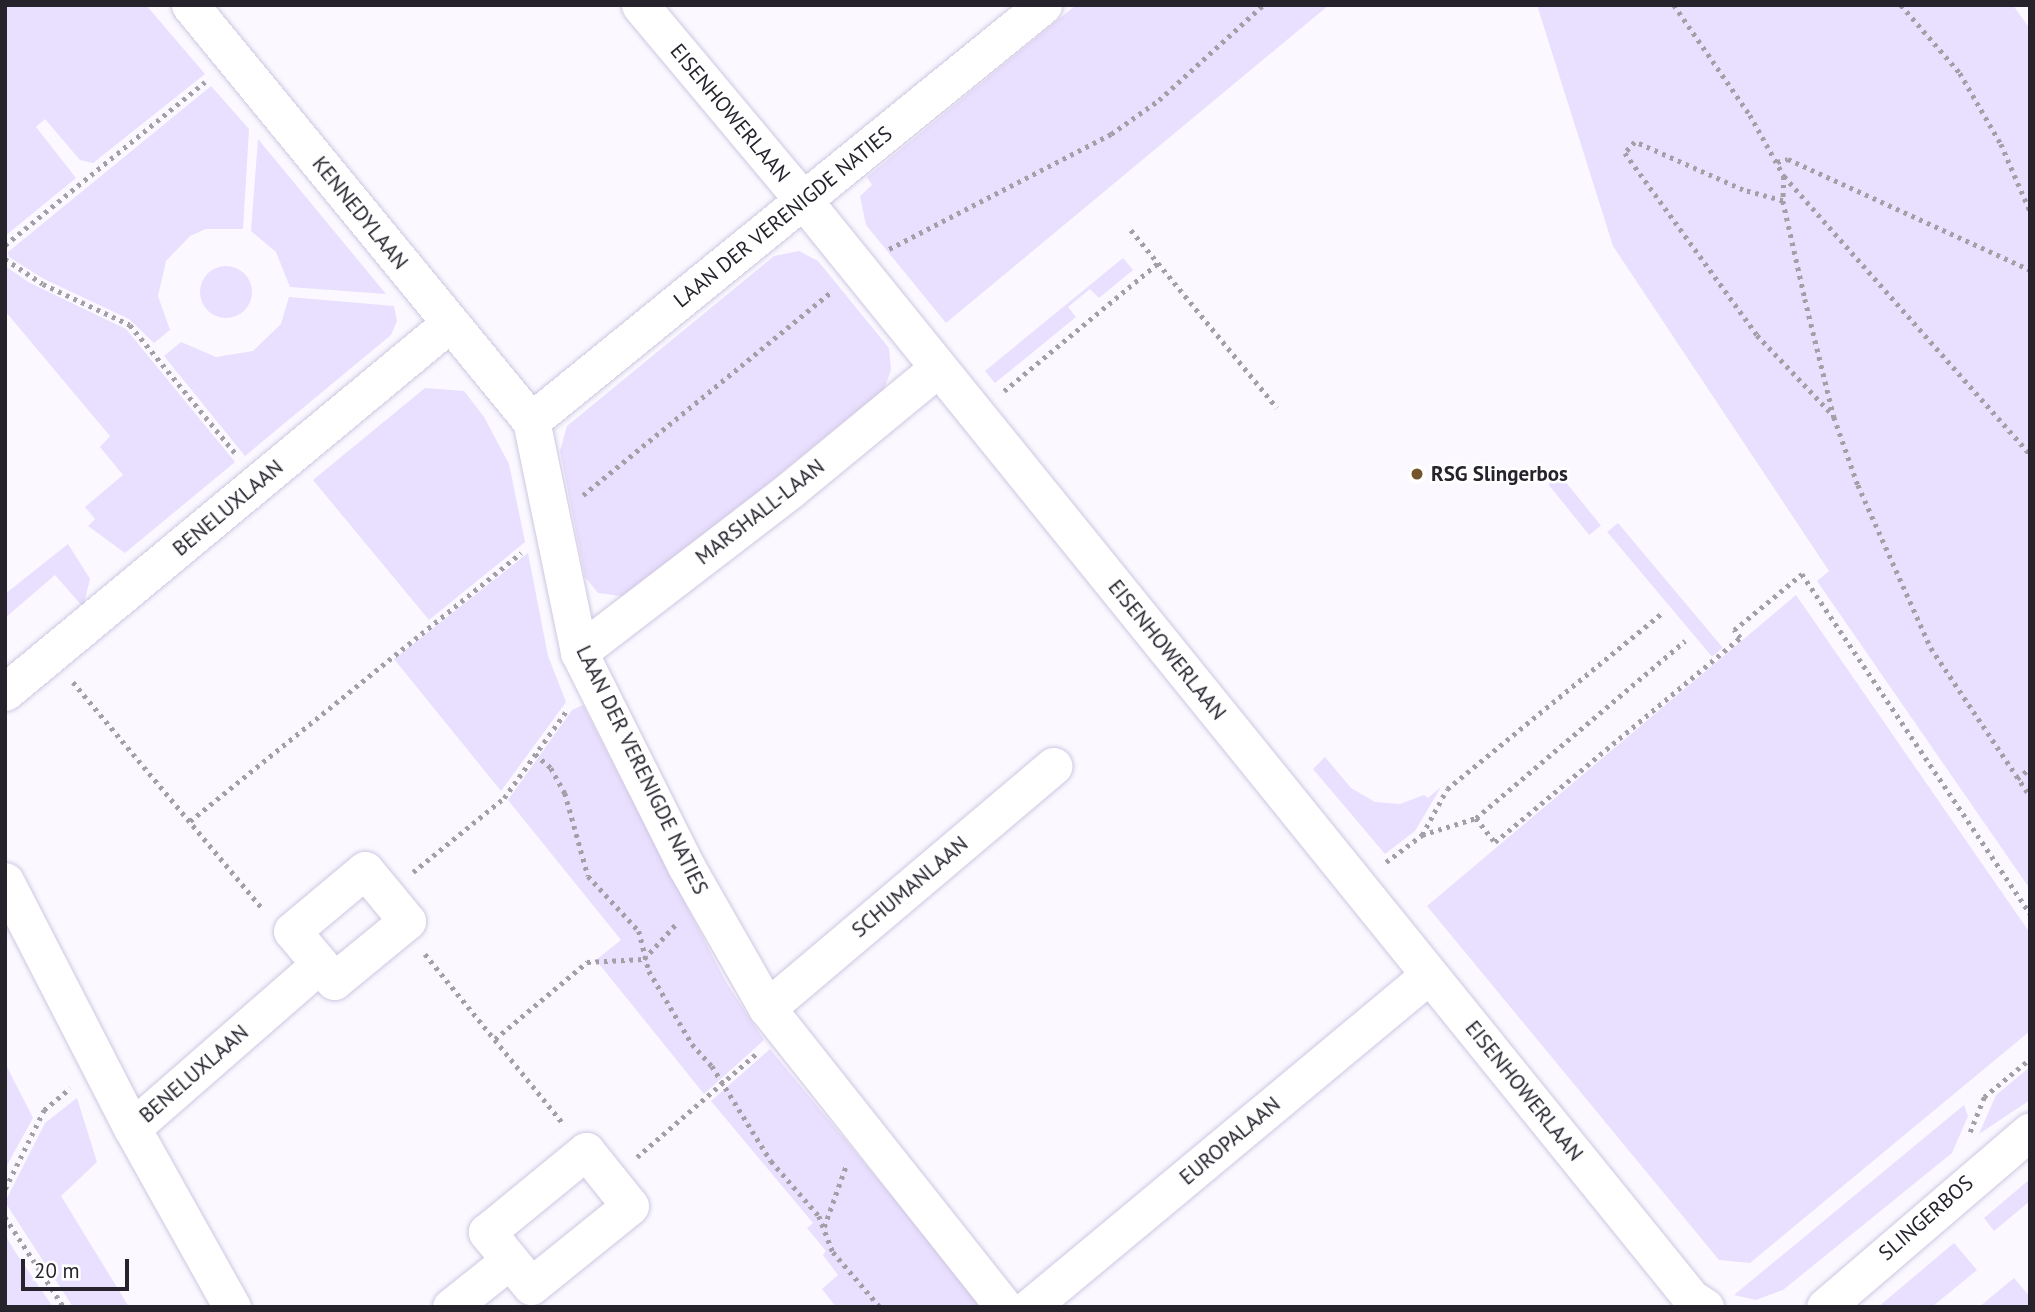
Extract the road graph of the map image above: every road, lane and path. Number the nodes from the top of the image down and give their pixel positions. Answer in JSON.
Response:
{"nodes":[{"id":1,"x":190,"y":5,"type":"edge"},
{"id":2,"x":639,"y":5,"type":"edge"},
{"id":3,"x":1043,"y":5,"type":"edge"},
{"id":4,"x":1263,"y":5,"type":"edge"},
{"id":5,"x":1674,"y":5,"type":"edge"},
{"id":6,"x":1901,"y":5,"type":"edge"},
{"id":7,"x":234,"y":59,"type":"junction"},
{"id":8,"x":1777,"y":162,"type":"junction"},
{"id":9,"x":1784,"y":176,"type":"junction"},
{"id":10,"x":804,"y":201,"type":"junction"},
{"id":11,"x":1783,"y":201,"type":"junction"},
{"id":12,"x":2030,"y":211,"type":"edge"},
{"id":13,"x":1131,"y":230,"type":"dead end"},
{"id":14,"x":5,"y":246,"type":"edge"},
{"id":15,"x":5,"y":259,"type":"edge"},
{"id":16,"x":1158,"y":263,"type":"junction"},
{"id":17,"x":859,"y":269,"type":"junction"},
{"id":18,"x":2030,"y":270,"type":"edge"},
{"id":19,"x":450,"y":323,"type":"junction"},
{"id":20,"x":938,"y":368,"type":"junction"},
{"id":21,"x":1277,"y":408,"type":"dead end"},
{"id":22,"x":976,"y":414,"type":"junction"},
{"id":23,"x":1835,"y":417,"type":"junction"},
{"id":24,"x":531,"y":421,"type":"junction"},
{"id":25,"x":2030,"y":454,"type":"edge"},
{"id":26,"x":258,"y":482,"type":"junction"},
{"id":27,"x":551,"y":521,"type":"junction"},
{"id":28,"x":1663,"y":612,"type":"dead end"},
{"id":29,"x":1685,"y":641,"type":"dead end"},
{"id":30,"x":579,"y":652,"type":"junction"},
{"id":31,"x":50,"y":655,"type":"junction"},
{"id":32,"x":597,"y":688,"type":"junction"},
{"id":33,"x":5,"y":692,"type":"edge"},
{"id":34,"x":535,"y":754,"type":"junction"},
{"id":35,"x":1053,"y":766,"type":"dead end"},
{"id":36,"x":2030,"y":768,"type":"edge"},
{"id":37,"x":2017,"y":779,"type":"junction"},
{"id":38,"x":2030,"y":796,"type":"edge"},
{"id":39,"x":1476,"y":818,"type":"junction"},
{"id":40,"x":190,"y":821,"type":"junction"},
{"id":41,"x":1422,"y":835,"type":"junction"},
{"id":42,"x":5,"y":881,"type":"edge"},
{"id":43,"x":1356,"y":884,"type":"junction"},
{"id":44,"x":702,"y":895,"type":"junction"},
{"id":45,"x":393,"y":910,"type":"junction"},
{"id":46,"x":2030,"y":913,"type":"edge"},
{"id":47,"x":292,"y":931,"type":"junction"},
{"id":48,"x":644,"y":959,"type":"junction"},
{"id":49,"x":320,"y":964,"type":"junction"},
{"id":50,"x":1429,"y":975,"type":"junction"},
{"id":51,"x":775,"y":1019,"type":"junction"},
{"id":52,"x":495,"y":1039,"type":"junction"},
{"id":53,"x":99,"y":1064,"type":"junction"},
{"id":54,"x":722,"y":1084,"type":"junction"},
{"id":55,"x":132,"y":1128,"type":"junction"},
{"id":56,"x":864,"y":1129,"type":"junction"},
{"id":57,"x":2030,"y":1131,"type":"edge"},
{"id":58,"x":586,"y":1151,"type":"junction"},
{"id":59,"x":609,"y":1180,"type":"junction"},
{"id":60,"x":5,"y":1189,"type":"edge"},
{"id":61,"x":5,"y":1217,"type":"edge"},
{"id":62,"x":824,"y":1228,"type":"junction"},
{"id":63,"x":510,"y":1260,"type":"junction"},
{"id":64,"x":1692,"y":1304,"type":"edge"},
{"id":65,"x":64,"y":1307,"type":"edge"},
{"id":66,"x":232,"y":1307,"type":"edge"},
{"id":67,"x":451,"y":1307,"type":"edge"},
{"id":68,"x":880,"y":1307,"type":"edge"},
{"id":69,"x":1004,"y":1307,"type":"edge"},
{"id":70,"x":1030,"y":1307,"type":"edge"},
{"id":71,"x":1825,"y":1307,"type":"edge"}],
"edges":[{"from":1,"to":7,"type":"street","name":"KENNEDYLAAN"},
{"from":2,"to":10,"type":"street","name":"EISENHOWERLAAN"},
{"from":3,"to":10,"type":"street","name":"LAAN DER VERENIGDE NATIES"},
{"from":4,"to":17,"type":"path"},
{"from":5,"to":8,"type":"path"},
{"from":6,"to":12,"type":"path"},
{"from":7,"to":14,"type":"path"},
{"from":7,"to":19,"type":"street","name":"KENNEDYLAAN"},
{"from":8,"to":9,"type":"path"},
{"from":8,"to":18,"type":"path"},
{"from":9,"to":11,"type":"path"},
{"from":9,"to":25,"type":"path"},
{"from":10,"to":17,"type":"street","name":"EISENHOWERLAAN"},
{"from":10,"to":24,"type":"street","name":"LAAN DER VERENIGDE NATIES"},
{"from":11,"to":23,"type":"path"},
{"from":11,"to":23,"type":"path"},
{"from":13,"to":16,"type":"path"},
{"from":15,"to":26,"type":"path"},
{"from":16,"to":21,"type":"path"},
{"from":16,"to":22,"type":"path"},
{"from":17,"to":20,"type":"street","name":"EISENHOWERLAAN"},
{"from":17,"to":27,"type":"path"},
{"from":19,"to":24,"type":"street","name":"KENNEDYLAAN"},
{"from":19,"to":26,"type":"street","name":"BENELUXLAAN"},
{"from":20,"to":22,"type":"street","name":"EISENHOWERLAAN"},
{"from":20,"to":30,"type":"street","name":"MARSHALL-LAAN"},
{"from":22,"to":43,"type":"street","name":"EISENHOWERLAAN"},
{"from":23,"to":37,"type":"path"},
{"from":24,"to":27,"type":"street","name":"LAAN DER VERENIGDE NATIES"},
{"from":26,"to":31,"type":"street","name":"BENELUXLAAN"},
{"from":27,"to":30,"type":"street","name":"LAAN DER VERENIGDE NATIES"},
{"from":27,"to":40,"type":"path"},
{"from":28,"to":41,"type":"path"},
{"from":29,"to":39,"type":"path"},
{"from":30,"to":32,"type":"street","name":"LAAN DER VERENIGDE NATIES"},
{"from":31,"to":33,"type":"street","name":"BENELUXLAAN"},
{"from":31,"to":40,"type":"path"},
{"from":32,"to":34,"type":"path"},
{"from":32,"to":44,"type":"street","name":"LAAN DER VERENIGDE NATIES"},
{"from":34,"to":45,"type":"path"},
{"from":34,"to":48,"type":"path"},
{"from":35,"to":51,"type":"street","name":"SCHUMANLAAN"},
{"from":36,"to":37,"type":"path"},
{"from":37,"to":38,"type":"path"},
{"from":39,"to":41,"type":"path"},
{"from":39,"to":46,"type":"path"},
{"from":40,"to":47,"type":"path"},
{"from":41,"to":43,"type":"path"},
{"from":42,"to":53,"type":"street","name":"BENELUXLAAN"},
{"from":43,"to":50,"type":"street","name":"EISENHOWERLAAN"},
{"from":44,"to":48,"type":"path"},
{"from":44,"to":51,"type":"street","name":"LAAN DER VERENIGDE NATIES"},
{"from":45,"to":47,"type":"street"},
{"from":45,"to":49,"type":"street"},
{"from":45,"to":52,"type":"path"},
{"from":47,"to":49,"type":"street"},
{"from":48,"to":52,"type":"path"},
{"from":48,"to":54,"type":"path"},
{"from":49,"to":55,"type":"street","name":"BENELUXLAAN"},
{"from":50,"to":64,"type":"street","name":"EISENHOWERLAAN"},
{"from":50,"to":70,"type":"street","name":"EUROPALAAN"},
{"from":51,"to":54,"type":"path"},
{"from":51,"to":56,"type":"street","name":"LAAN DER VERENIGDE NATIES"},
{"from":52,"to":58,"type":"path"},
{"from":53,"to":55,"type":"street","name":"BENELUXLAAN"},
{"from":53,"to":60,"type":"path"},
{"from":54,"to":59,"type":"path"},
{"from":54,"to":62,"type":"path"},
{"from":55,"to":66,"type":"street","name":"BENELUXLAAN"},
{"from":56,"to":62,"type":"path"},
{"from":56,"to":69,"type":"street","name":"LAAN DER VERENIGDE NATIES"},
{"from":57,"to":71,"type":"street","name":"SLINGERBOS"},
{"from":58,"to":59,"type":"street"},
{"from":58,"to":63,"type":"street"},
{"from":59,"to":63,"type":"street"},
{"from":61,"to":65,"type":"path"},
{"from":62,"to":68,"type":"path"},
{"from":63,"to":67,"type":"street"}]}
